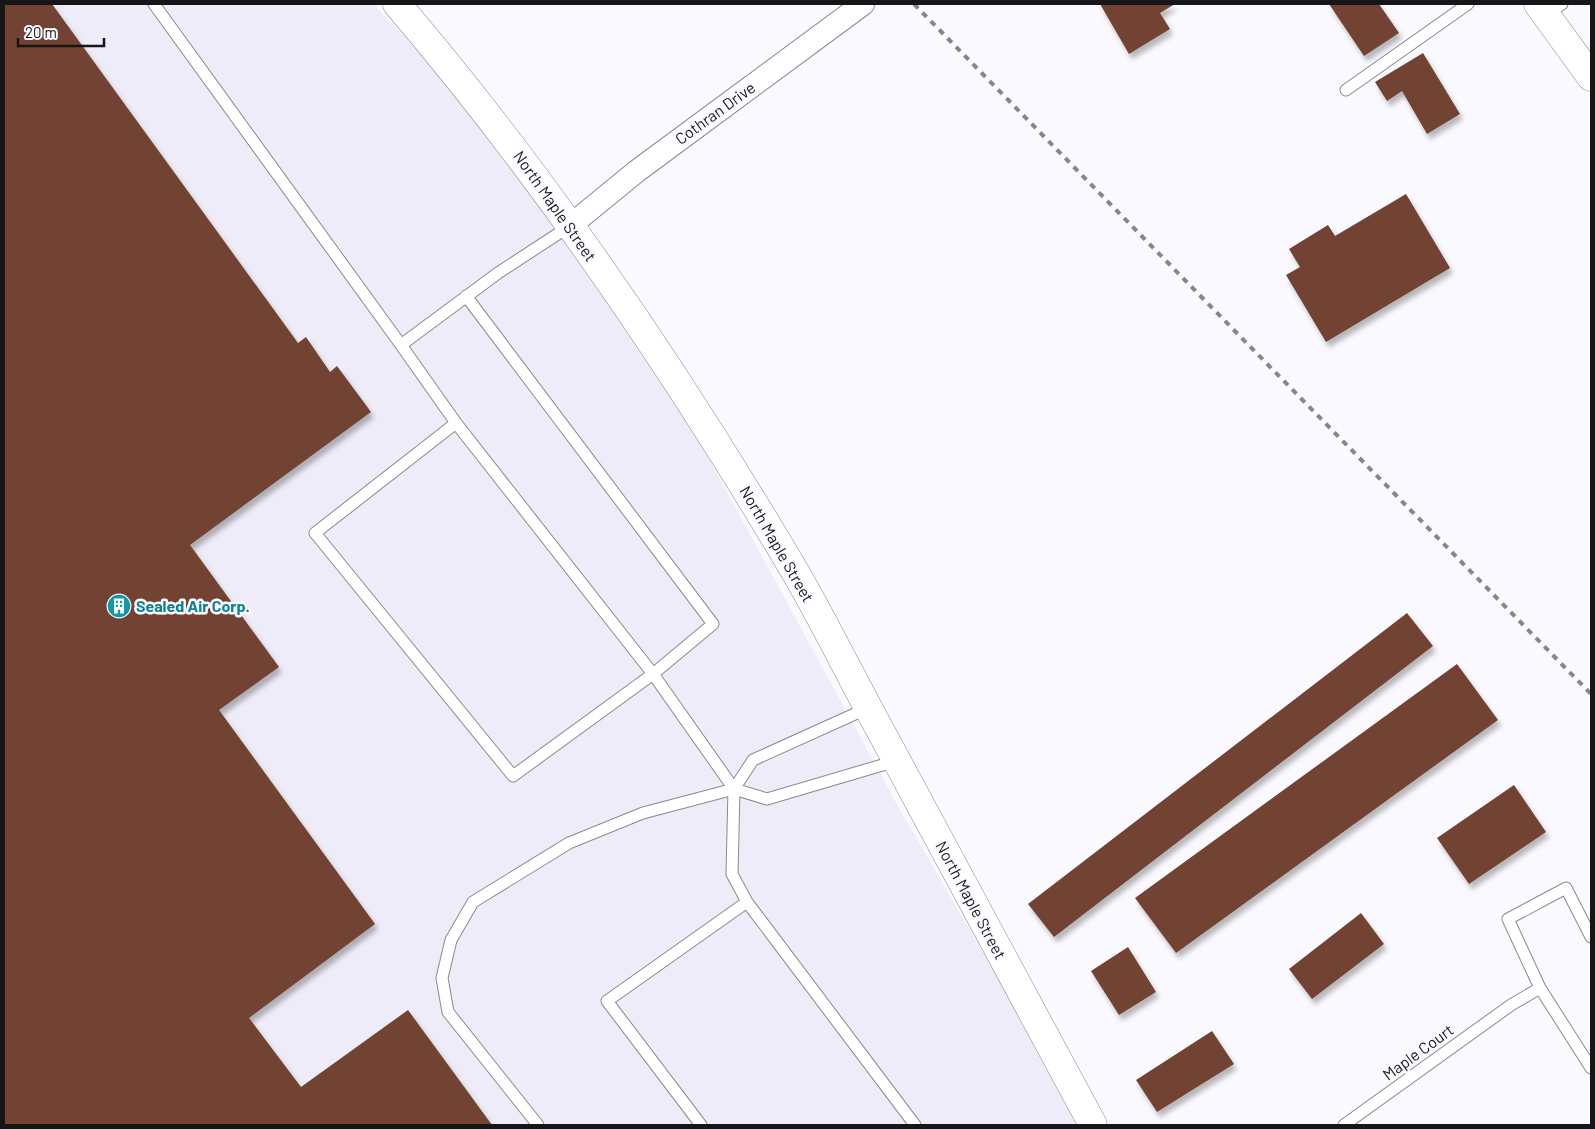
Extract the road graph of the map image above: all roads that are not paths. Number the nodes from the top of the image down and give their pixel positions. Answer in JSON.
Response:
{"nodes":[{"id":1,"x":154,"y":4,"type":"edge"},
{"id":2,"x":397,"y":4,"type":"edge"},
{"id":3,"x":863,"y":4,"type":"edge"},
{"id":4,"x":1468,"y":4,"type":"edge"},
{"id":5,"x":1549,"y":7,"type":"edge"},
{"id":6,"x":1591,"y":77,"type":"edge"},
{"id":7,"x":1346,"y":90,"type":"dead end"},
{"id":8,"x":570,"y":226,"type":"junction"},
{"id":9,"x":466,"y":296,"type":"junction"},
{"id":10,"x":401,"y":345,"type":"junction"},
{"id":11,"x":456,"y":423,"type":"junction"},
{"id":12,"x":653,"y":674,"type":"junction"},
{"id":13,"x":868,"y":708,"type":"junction"},
{"id":14,"x":896,"y":761,"type":"junction"},
{"id":15,"x":734,"y":788,"type":"junction"},
{"id":16,"x":747,"y":902,"type":"junction"},
{"id":17,"x":1591,"y":937,"type":"edge"},
{"id":18,"x":1540,"y":988,"type":"junction"},
{"id":19,"x":1591,"y":1068,"type":"edge"},
{"id":20,"x":538,"y":1125,"type":"edge"},
{"id":21,"x":701,"y":1125,"type":"edge"},
{"id":22,"x":915,"y":1125,"type":"edge"},
{"id":23,"x":1093,"y":1125,"type":"edge"},
{"id":24,"x":1344,"y":1125,"type":"edge"}],
"edges":[{"from":1,"to":10,"type":"lane"},
{"from":2,"to":8,"type":"street","name":"North Maple Street"},
{"from":3,"to":8,"type":"street","name":"Cothran Drive"},
{"from":4,"to":7,"type":"lane"},
{"from":5,"to":6,"type":"street"},
{"from":8,"to":9,"type":"lane"},
{"from":8,"to":13,"type":"street","name":"North Maple Street"},
{"from":9,"to":10,"type":"lane"},
{"from":9,"to":12,"type":"lane"},
{"from":10,"to":11,"type":"lane"},
{"from":11,"to":12,"type":"lane"},
{"from":11,"to":12,"type":"lane"},
{"from":12,"to":15,"type":"lane"},
{"from":13,"to":14,"type":"street","name":"North Maple Street"},
{"from":13,"to":15,"type":"lane"},
{"from":14,"to":15,"type":"lane"},
{"from":14,"to":23,"type":"street","name":"North Maple Street"},
{"from":15,"to":16,"type":"lane"},
{"from":15,"to":20,"type":"lane"},
{"from":16,"to":21,"type":"lane"},
{"from":16,"to":22,"type":"lane"},
{"from":17,"to":18,"type":"lane"},
{"from":18,"to":19,"type":"lane"},
{"from":18,"to":24,"type":"lane","name":"Maple Court"}]}
